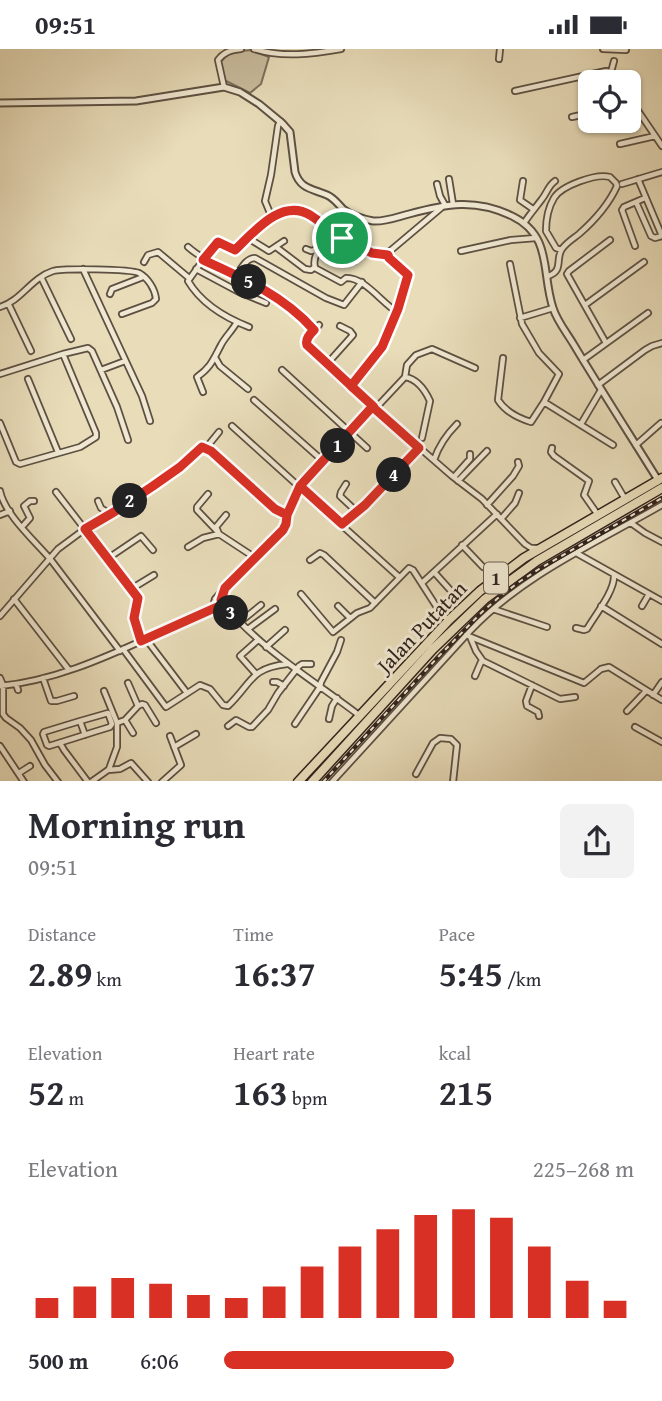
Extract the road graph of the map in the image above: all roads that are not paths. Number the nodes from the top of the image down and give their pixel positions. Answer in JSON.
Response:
{"nodes":[{"id":1,"x":241,"y":49,"type":"edge"},
{"id":2,"x":254,"y":49,"type":"edge"},
{"id":3,"x":341,"y":49,"type":"edge"},
{"id":4,"x":500,"y":49,"type":"edge"},
{"id":5,"x":603,"y":49,"type":"edge"},
{"id":6,"x":231,"y":50,"type":"edge"},
{"id":7,"x":334,"y":50,"type":"edge"},
{"id":8,"x":626,"y":50,"type":"edge"},
{"id":9,"x":499,"y":59,"type":"dead end"},
{"id":10,"x":614,"y":61,"type":"dead end"},
{"id":11,"x":612,"y":70,"type":"edge"},
{"id":12,"x":578,"y":77,"type":"edge"},
{"id":13,"x":224,"y":87,"type":"junction"},
{"id":14,"x":515,"y":91,"type":"dead end"},
{"id":15,"x":0,"y":103,"type":"edge"},
{"id":16,"x":578,"y":116,"type":"edge"},
{"id":17,"x":572,"y":117,"type":"dead end"},
{"id":18,"x":641,"y":117,"type":"edge"},
{"id":19,"x":280,"y":121,"type":"junction"},
{"id":20,"x":655,"y":136,"type":"junction"},
{"id":21,"x":620,"y":144,"type":"dead end"},
{"id":22,"x":662,"y":146,"type":"edge"},
{"id":23,"x":662,"y":172,"type":"edge"},
{"id":24,"x":449,"y":179,"type":"dead end"},
{"id":25,"x":638,"y":179,"type":"junction"},
{"id":26,"x":555,"y":180,"type":"dead end"},
{"id":27,"x":523,"y":181,"type":"dead end"},
{"id":28,"x":437,"y":184,"type":"dead end"},
{"id":29,"x":622,"y":184,"type":"dead end"},
{"id":30,"x":645,"y":198,"type":"junction"},
{"id":31,"x":636,"y":202,"type":"junction"},
{"id":32,"x":447,"y":205,"type":"junction"},
{"id":33,"x":533,"y":209,"type":"junction"},
{"id":34,"x":272,"y":218,"type":"junction"},
{"id":35,"x":524,"y":223,"type":"junction"},
{"id":36,"x":660,"y":226,"type":"edge"},
{"id":37,"x":333,"y":232,"type":"junction"},
{"id":38,"x":662,"y":236,"type":"edge"},
{"id":39,"x":248,"y":238,"type":"junction"},
{"id":40,"x":342,"y":238,"type":"junction"},
{"id":41,"x":537,"y":238,"type":"junction"},
{"id":42,"x":610,"y":240,"type":"dead end"},
{"id":43,"x":284,"y":241,"type":"dead end"},
{"id":44,"x":635,"y":246,"type":"dead end"},
{"id":45,"x":188,"y":247,"type":"dead end"},
{"id":46,"x":276,"y":247,"type":"junction"},
{"id":47,"x":360,"y":247,"type":"junction"},
{"id":48,"x":306,"y":249,"type":"dead end"},
{"id":49,"x":318,"y":249,"type":"junction"},
{"id":50,"x":561,"y":250,"type":"junction"},
{"id":51,"x":461,"y":251,"type":"dead end"},
{"id":52,"x":335,"y":253,"type":"dead end"},
{"id":53,"x":388,"y":255,"type":"junction"},
{"id":54,"x":203,"y":260,"type":"junction"},
{"id":55,"x":354,"y":261,"type":"dead end"},
{"id":56,"x":144,"y":262,"type":"dead end"},
{"id":57,"x":644,"y":262,"type":"dead end"},
{"id":58,"x":510,"y":264,"type":"dead end"},
{"id":59,"x":315,"y":267,"type":"junction"},
{"id":60,"x":83,"y":269,"type":"junction"},
{"id":61,"x":196,"y":269,"type":"junction"},
{"id":62,"x":236,"y":275,"type":"junction"},
{"id":63,"x":548,"y":276,"type":"junction"},
{"id":64,"x":41,"y":277,"type":"junction"},
{"id":65,"x":144,"y":277,"type":"junction"},
{"id":66,"x":189,"y":278,"type":"junction"},
{"id":67,"x":362,"y":282,"type":"junction"},
{"id":68,"x":110,"y":294,"type":"dead end"},
{"id":69,"x":266,"y":303,"type":"dead end"},
{"id":70,"x":9,"y":305,"type":"junction"},
{"id":71,"x":585,"y":305,"type":"junction"},
{"id":72,"x":0,"y":307,"type":"edge"},
{"id":73,"x":553,"y":309,"type":"junction"},
{"id":74,"x":397,"y":312,"type":"junction"},
{"id":75,"x":648,"y":313,"type":"dead end"},
{"id":76,"x":122,"y":314,"type":"dead end"},
{"id":77,"x":520,"y":318,"type":"junction"},
{"id":78,"x":237,"y":322,"type":"junction"},
{"id":79,"x":340,"y":325,"type":"dead end"},
{"id":80,"x":250,"y":327,"type":"dead end"},
{"id":81,"x":71,"y":339,"type":"dead end"},
{"id":82,"x":606,"y":343,"type":"junction"},
{"id":83,"x":662,"y":343,"type":"edge"},
{"id":84,"x":31,"y":351,"type":"dead end"},
{"id":85,"x":63,"y":354,"type":"junction"},
{"id":86,"x":215,"y":358,"type":"junction"},
{"id":87,"x":503,"y":358,"type":"dead end"},
{"id":88,"x":583,"y":360,"type":"junction"},
{"id":89,"x":125,"y":361,"type":"junction"},
{"id":90,"x":327,"y":363,"type":"junction"},
{"id":91,"x":475,"y":368,"type":"dead end"},
{"id":92,"x":101,"y":370,"type":"junction"},
{"id":93,"x":282,"y":370,"type":"dead end"},
{"id":94,"x":0,"y":374,"type":"edge"},
{"id":95,"x":405,"y":377,"type":"junction"},
{"id":96,"x":28,"y":379,"type":"dead end"},
{"id":97,"x":351,"y":386,"type":"junction"},
{"id":98,"x":600,"y":388,"type":"junction"},
{"id":99,"x":248,"y":389,"type":"dead end"},
{"id":100,"x":204,"y":392,"type":"dead end"},
{"id":101,"x":254,"y":400,"type":"dead end"},
{"id":102,"x":544,"y":402,"type":"junction"},
{"id":103,"x":374,"y":408,"type":"junction"},
{"id":104,"x":150,"y":421,"type":"dead end"},
{"id":105,"x":0,"y":423,"type":"edge"},
{"id":106,"x":661,"y":423,"type":"edge"},
{"id":107,"x":457,"y":424,"type":"dead end"},
{"id":108,"x":581,"y":424,"type":"junction"},
{"id":109,"x":232,"y":426,"type":"dead end"},
{"id":110,"x":350,"y":431,"type":"junction"},
{"id":111,"x":219,"y":432,"type":"dead end"},
{"id":112,"x":422,"y":438,"type":"dead end"},
{"id":113,"x":128,"y":440,"type":"dead end"},
{"id":114,"x":613,"y":445,"type":"dead end"},
{"id":115,"x":636,"y":445,"type":"junction"},
{"id":116,"x":204,"y":448,"type":"junction"},
{"id":117,"x":367,"y":448,"type":"dead end"},
{"id":118,"x":419,"y":448,"type":"junction"},
{"id":119,"x":552,"y":448,"type":"dead end"},
{"id":120,"x":487,"y":451,"type":"dead end"},
{"id":121,"x":58,"y":452,"type":"junction"},
{"id":122,"x":470,"y":454,"type":"dead end"},
{"id":123,"x":434,"y":460,"type":"junction"},
{"id":124,"x":323,"y":461,"type":"junction"},
{"id":125,"x":518,"y":462,"type":"dead end"},
{"id":126,"x":456,"y":479,"type":"junction"},
{"id":127,"x":615,"y":482,"type":"dead end"},
{"id":128,"x":346,"y":484,"type":"dead end"},
{"id":129,"x":659,"y":484,"type":"edge"},
{"id":130,"x":300,"y":486,"type":"junction"},
{"id":131,"x":56,"y":492,"type":"dead end"},
{"id":132,"x":519,"y":493,"type":"dead end"},
{"id":133,"x":0,"y":494,"type":"edge"},
{"id":134,"x":208,"y":494,"type":"dead end"},
{"id":135,"x":625,"y":499,"type":"junction"},
{"id":136,"x":34,"y":501,"type":"dead end"},
{"id":137,"x":97,"y":501,"type":"dead end"},
{"id":138,"x":487,"y":505,"type":"junction"},
{"id":139,"x":662,"y":505,"type":"edge"},
{"id":140,"x":10,"y":511,"type":"junction"},
{"id":141,"x":357,"y":512,"type":"junction"},
{"id":142,"x":110,"y":514,"type":"junction"},
{"id":143,"x":497,"y":514,"type":"junction"},
{"id":144,"x":0,"y":515,"type":"edge"},
{"id":145,"x":226,"y":515,"type":"dead end"},
{"id":146,"x":287,"y":515,"type":"junction"},
{"id":147,"x":598,"y":515,"type":"junction"},
{"id":148,"x":501,"y":519,"type":"junction"},
{"id":149,"x":631,"y":523,"type":"junction"},
{"id":150,"x":342,"y":524,"type":"junction"},
{"id":151,"x":22,"y":527,"type":"junction"},
{"id":152,"x":85,"y":529,"type":"junction"},
{"id":153,"x":218,"y":532,"type":"junction"},
{"id":154,"x":662,"y":541,"type":"edge"},
{"id":155,"x":525,"y":544,"type":"junction"},
{"id":156,"x":462,"y":545,"type":"junction"},
{"id":157,"x":188,"y":547,"type":"dead end"},
{"id":158,"x":540,"y":548,"type":"junction"},
{"id":159,"x":153,"y":550,"type":"dead end"},
{"id":160,"x":577,"y":554,"type":"junction"},
{"id":161,"x":254,"y":557,"type":"junction"},
{"id":162,"x":49,"y":558,"type":"junction"},
{"id":163,"x":524,"y":558,"type":"junction"},
{"id":164,"x":107,"y":559,"type":"junction"},
{"id":165,"x":310,"y":560,"type":"dead end"},
{"id":166,"x":483,"y":567,"type":"dead end"},
{"id":167,"x":434,"y":572,"type":"junction"},
{"id":168,"x":154,"y":575,"type":"dead end"},
{"id":169,"x":614,"y":575,"type":"junction"},
{"id":170,"x":507,"y":576,"type":"junction"},
{"id":171,"x":398,"y":577,"type":"junction"},
{"id":172,"x":422,"y":583,"type":"junction"},
{"id":173,"x":131,"y":589,"type":"junction"},
{"id":174,"x":452,"y":592,"type":"dead end"},
{"id":175,"x":301,"y":594,"type":"dead end"},
{"id":176,"x":649,"y":594,"type":"junction"},
{"id":177,"x":14,"y":599,"type":"junction"},
{"id":178,"x":662,"y":601,"type":"edge"},
{"id":179,"x":218,"y":603,"type":"junction"},
{"id":180,"x":375,"y":603,"type":"junction"},
{"id":181,"x":261,"y":605,"type":"dead end"},
{"id":182,"x":338,"y":606,"type":"dead end"},
{"id":183,"x":601,"y":606,"type":"junction"},
{"id":184,"x":642,"y":606,"type":"dead end"},
{"id":185,"x":275,"y":609,"type":"dead end"},
{"id":186,"x":492,"y":609,"type":"junction"},
{"id":187,"x":0,"y":616,"type":"edge"},
{"id":188,"x":349,"y":618,"type":"junction"},
{"id":189,"x":449,"y":620,"type":"junction"},
{"id":190,"x":240,"y":622,"type":"junction"},
{"id":191,"x":547,"y":627,"type":"dead end"},
{"id":192,"x":576,"y":628,"type":"dead end"},
{"id":193,"x":248,"y":629,"type":"junction"},
{"id":194,"x":285,"y":629,"type":"dead end"},
{"id":195,"x":468,"y":637,"type":"junction"},
{"id":196,"x":144,"y":640,"type":"junction"},
{"id":197,"x":258,"y":640,"type":"junction"},
{"id":198,"x":341,"y":640,"type":"dead end"},
{"id":199,"x":662,"y":644,"type":"edge"},
{"id":200,"x":267,"y":647,"type":"junction"},
{"id":201,"x":121,"y":650,"type":"junction"},
{"id":202,"x":278,"y":656,"type":"junction"},
{"id":203,"x":483,"y":661,"type":"junction"},
{"id":204,"x":287,"y":664,"type":"junction"},
{"id":205,"x":311,"y":664,"type":"dead end"},
{"id":206,"x":275,"y":665,"type":"junction"},
{"id":207,"x":69,"y":670,"type":"junction"},
{"id":208,"x":296,"y":670,"type":"junction"},
{"id":209,"x":256,"y":674,"type":"junction"},
{"id":210,"x":475,"y":676,"type":"dead end"},
{"id":211,"x":0,"y":677,"type":"edge"},
{"id":212,"x":43,"y":678,"type":"junction"},
{"id":213,"x":273,"y":682,"type":"dead end"},
{"id":214,"x":662,"y":682,"type":"edge"},
{"id":215,"x":128,"y":683,"type":"dead end"},
{"id":216,"x":16,"y":684,"type":"junction"},
{"id":217,"x":532,"y":685,"type":"junction"},
{"id":218,"x":1,"y":686,"type":"edge"},
{"id":219,"x":284,"y":686,"type":"junction"},
{"id":220,"x":320,"y":687,"type":"junction"},
{"id":221,"x":18,"y":690,"type":"dead end"},
{"id":222,"x":104,"y":691,"type":"dead end"},
{"id":223,"x":646,"y":691,"type":"junction"},
{"id":224,"x":187,"y":693,"type":"junction"},
{"id":225,"x":653,"y":695,"type":"junction"},
{"id":226,"x":74,"y":696,"type":"dead end"},
{"id":227,"x":575,"y":697,"type":"dead end"},
{"id":228,"x":337,"y":698,"type":"junction"},
{"id":229,"x":662,"y":700,"type":"edge"},
{"id":230,"x":138,"y":706,"type":"junction"},
{"id":231,"x":627,"y":712,"type":"dead end"},
{"id":232,"x":360,"y":716,"type":"junction"},
{"id":233,"x":371,"y":716,"type":"junction"},
{"id":234,"x":539,"y":716,"type":"dead end"},
{"id":235,"x":329,"y":719,"type":"dead end"},
{"id":236,"x":125,"y":720,"type":"junction"},
{"id":237,"x":80,"y":721,"type":"junction"},
{"id":238,"x":117,"y":723,"type":"junction"},
{"id":239,"x":156,"y":723,"type":"dead end"},
{"id":240,"x":295,"y":725,"type":"dead end"},
{"id":241,"x":228,"y":726,"type":"dead end"},
{"id":242,"x":635,"y":727,"type":"dead end"},
{"id":243,"x":133,"y":733,"type":"dead end"},
{"id":244,"x":85,"y":734,"type":"junction"},
{"id":245,"x":196,"y":734,"type":"dead end"},
{"id":246,"x":170,"y":736,"type":"dead end"},
{"id":247,"x":661,"y":740,"type":"edge"},
{"id":248,"x":60,"y":743,"type":"junction"},
{"id":249,"x":334,"y":744,"type":"junction"},
{"id":250,"x":0,"y":746,"type":"edge"},
{"id":251,"x":174,"y":747,"type":"junction"},
{"id":252,"x":341,"y":750,"type":"junction"},
{"id":253,"x":30,"y":767,"type":"dead end"},
{"id":254,"x":109,"y":769,"type":"junction"},
{"id":255,"x":19,"y":773,"type":"junction"},
{"id":256,"x":416,"y":774,"type":"dead end"},
{"id":257,"x":23,"y":781,"type":"edge"},
{"id":258,"x":57,"y":781,"type":"edge"},
{"id":259,"x":93,"y":781,"type":"edge"},
{"id":260,"x":147,"y":781,"type":"edge"},
{"id":261,"x":163,"y":781,"type":"edge"},
{"id":262,"x":299,"y":781,"type":"edge"},
{"id":263,"x":313,"y":781,"type":"edge"},
{"id":264,"x":333,"y":781,"type":"edge"},
{"id":265,"x":453,"y":781,"type":"edge"}],
"edges":[{"from":1,"to":6,"type":"street"},
{"from":2,"to":7,"type":"street"},
{"from":3,"to":7,"type":"street"},
{"from":4,"to":9,"type":"street"},
{"from":5,"to":8,"type":"street"},
{"from":6,"to":13,"type":"street"},
{"from":10,"to":11,"type":"street"},
{"from":12,"to":14,"type":"street"},
{"from":13,"to":15,"type":"street"},
{"from":13,"to":19,"type":"street"},
{"from":16,"to":17,"type":"street"},
{"from":18,"to":20,"type":"street"},
{"from":19,"to":32,"type":"street"},
{"from":19,"to":34,"type":"street"},
{"from":20,"to":21,"type":"street"},
{"from":20,"to":22,"type":"street"},
{"from":23,"to":25,"type":"street"},
{"from":24,"to":32,"type":"street"},
{"from":25,"to":29,"type":"street"},
{"from":25,"to":30,"type":"street"},
{"from":26,"to":33,"type":"street"},
{"from":27,"to":33,"type":"street"},
{"from":28,"to":32,"type":"street"},
{"from":30,"to":31,"type":"street"},
{"from":30,"to":36,"type":"street"},
{"from":31,"to":38,"type":"street"},
{"from":31,"to":44,"type":"street"},
{"from":32,"to":35,"type":"street"},
{"from":32,"to":53,"type":"street"},
{"from":33,"to":35,"type":"street"},
{"from":34,"to":37,"type":"street"},
{"from":34,"to":39,"type":"street"},
{"from":35,"to":41,"type":"street"},
{"from":36,"to":38,"type":"street"},
{"from":37,"to":40,"type":"street"},
{"from":37,"to":49,"type":"street"},
{"from":39,"to":46,"type":"street"},
{"from":39,"to":54,"type":"street"},
{"from":40,"to":47,"type":"street"},
{"from":40,"to":52,"type":"street"},
{"from":41,"to":51,"type":"street"},
{"from":41,"to":63,"type":"street"},
{"from":42,"to":71,"type":"street"},
{"from":43,"to":46,"type":"street"},
{"from":45,"to":54,"type":"street"},
{"from":46,"to":59,"type":"street"},
{"from":47,"to":53,"type":"street"},
{"from":47,"to":55,"type":"street"},
{"from":48,"to":49,"type":"street"},
{"from":49,"to":59,"type":"street"},
{"from":50,"to":50,"type":"street"},
{"from":50,"to":63,"type":"street"},
{"from":53,"to":74,"type":"street"},
{"from":54,"to":61,"type":"street"},
{"from":54,"to":62,"type":"street"},
{"from":56,"to":66,"type":"street"},
{"from":57,"to":71,"type":"street"},
{"from":58,"to":77,"type":"street"},
{"from":59,"to":67,"type":"street"},
{"from":60,"to":64,"type":"street"},
{"from":60,"to":65,"type":"street"},
{"from":60,"to":89,"type":"street"},
{"from":61,"to":66,"type":"street"},
{"from":61,"to":69,"type":"street"},
{"from":62,"to":67,"type":"street"},
{"from":62,"to":90,"type":"street"},
{"from":63,"to":73,"type":"street"},
{"from":64,"to":70,"type":"street"},
{"from":64,"to":81,"type":"street"},
{"from":65,"to":68,"type":"street"},
{"from":65,"to":76,"type":"street"},
{"from":66,"to":78,"type":"street"},
{"from":67,"to":74,"type":"street"},
{"from":70,"to":72,"type":"street"},
{"from":70,"to":84,"type":"street"},
{"from":71,"to":82,"type":"street"},
{"from":73,"to":77,"type":"street"},
{"from":73,"to":88,"type":"street"},
{"from":74,"to":97,"type":"street"},
{"from":75,"to":82,"type":"street"},
{"from":77,"to":102,"type":"street"},
{"from":78,"to":80,"type":"street"},
{"from":78,"to":86,"type":"street"},
{"from":79,"to":90,"type":"street"},
{"from":82,"to":88,"type":"street"},
{"from":83,"to":98,"type":"street"},
{"from":85,"to":92,"type":"street"},
{"from":85,"to":94,"type":"street"},
{"from":85,"to":121,"type":"street"},
{"from":86,"to":99,"type":"street"},
{"from":86,"to":100,"type":"street"},
{"from":87,"to":102,"type":"street"},
{"from":88,"to":98,"type":"street"},
{"from":89,"to":92,"type":"street"},
{"from":89,"to":104,"type":"street"},
{"from":90,"to":97,"type":"street"},
{"from":91,"to":95,"type":"street"},
{"from":92,"to":113,"type":"street"},
{"from":93,"to":110,"type":"street"},
{"from":95,"to":103,"type":"street"},
{"from":95,"to":112,"type":"street"},
{"from":96,"to":121,"type":"street"},
{"from":97,"to":103,"type":"street"},
{"from":98,"to":108,"type":"street"},
{"from":98,"to":115,"type":"street"},
{"from":101,"to":124,"type":"street"},
{"from":102,"to":108,"type":"street"},
{"from":103,"to":110,"type":"street"},
{"from":103,"to":118,"type":"street"},
{"from":105,"to":121,"type":"street"},
{"from":106,"to":115,"type":"street"},
{"from":107,"to":123,"type":"street"},
{"from":108,"to":114,"type":"street"},
{"from":109,"to":130,"type":"street"},
{"from":110,"to":117,"type":"street"},
{"from":110,"to":124,"type":"street"},
{"from":111,"to":116,"type":"street"},
{"from":115,"to":129,"type":"street"},
{"from":116,"to":142,"type":"street"},
{"from":116,"to":146,"type":"street"},
{"from":118,"to":123,"type":"street"},
{"from":118,"to":141,"type":"street"},
{"from":119,"to":147,"type":"street"},
{"from":120,"to":126,"type":"street"},
{"from":122,"to":126,"type":"street"},
{"from":123,"to":126,"type":"street"},
{"from":124,"to":130,"type":"street"},
{"from":125,"to":138,"type":"street"},
{"from":126,"to":138,"type":"street"},
{"from":127,"to":135,"type":"street"},
{"from":128,"to":141,"type":"street"},
{"from":129,"to":135,"type":"highway","name":"Jalan Putatan","number":"1"},
{"from":129,"to":170,"type":"highway","name":"Jalan Putatan","number":"1"},
{"from":130,"to":146,"type":"street"},
{"from":130,"to":150,"type":"street"},
{"from":131,"to":152,"type":"street"},
{"from":132,"to":148,"type":"street"},
{"from":133,"to":140,"type":"street"},
{"from":134,"to":153,"type":"street"},
{"from":135,"to":147,"type":"highway","name":"Jalan Putatan","number":"1"},
{"from":136,"to":151,"type":"street"},
{"from":137,"to":142,"type":"street"},
{"from":138,"to":143,"type":"street"},
{"from":139,"to":149,"type":"street"},
{"from":140,"to":144,"type":"street"},
{"from":140,"to":151,"type":"street"},
{"from":141,"to":150,"type":"street"},
{"from":142,"to":152,"type":"street"},
{"from":143,"to":148,"type":"street"},
{"from":143,"to":156,"type":"street"},
{"from":145,"to":153,"type":"street"},
{"from":146,"to":161,"type":"street"},
{"from":147,"to":158,"type":"highway","name":"Jalan Putatan","number":"1"},
{"from":148,"to":155,"type":"street"},
{"from":149,"to":154,"type":"street"},
{"from":149,"to":160,"type":"street"},
{"from":150,"to":171,"type":"street"},
{"from":151,"to":162,"type":"street"},
{"from":152,"to":162,"type":"street"},
{"from":152,"to":164,"type":"street"},
{"from":153,"to":157,"type":"street"},
{"from":153,"to":161,"type":"street"},
{"from":155,"to":158,"type":"street"},
{"from":155,"to":163,"type":"street"},
{"from":156,"to":166,"type":"street"},
{"from":156,"to":167,"type":"street"},
{"from":158,"to":163,"type":"highway","name":"Jalan Putatan","number":"1"},
{"from":159,"to":164,"type":"street"},
{"from":160,"to":169,"type":"street"},
{"from":160,"to":186,"type":"street"},
{"from":161,"to":179,"type":"street"},
{"from":162,"to":177,"type":"street"},
{"from":162,"to":201,"type":"street"},
{"from":163,"to":170,"type":"highway","name":"Jalan Putatan","number":"1"},
{"from":164,"to":173,"type":"street"},
{"from":165,"to":180,"type":"street"},
{"from":167,"to":172,"type":"street"},
{"from":167,"to":174,"type":"street"},
{"from":168,"to":173,"type":"street"},
{"from":169,"to":176,"type":"street"},
{"from":169,"to":183,"type":"street"},
{"from":170,"to":189,"type":"highway","name":"Jalan Putatan","number":"1"},
{"from":170,"to":233,"type":"highway","name":"Jalan Putatan","number":"1"},
{"from":171,"to":172,"type":"street"},
{"from":171,"to":180,"type":"street"},
{"from":172,"to":189,"type":"street"},
{"from":173,"to":196,"type":"street"},
{"from":175,"to":188,"type":"street"},
{"from":176,"to":178,"type":"street"},
{"from":176,"to":184,"type":"street"},
{"from":177,"to":187,"type":"street"},
{"from":177,"to":207,"type":"street"},
{"from":179,"to":190,"type":"street"},
{"from":179,"to":196,"type":"street"},
{"from":180,"to":188,"type":"street"},
{"from":181,"to":190,"type":"street"},
{"from":182,"to":188,"type":"street"},
{"from":183,"to":192,"type":"street"},
{"from":183,"to":199,"type":"street"},
{"from":185,"to":193,"type":"street"},
{"from":186,"to":191,"type":"street"},
{"from":186,"to":195,"type":"street"},
{"from":189,"to":232,"type":"highway","name":"Jalan Putatan","number":"1"},
{"from":190,"to":193,"type":"street"},
{"from":193,"to":197,"type":"street"},
{"from":194,"to":200,"type":"street"},
{"from":195,"to":203,"type":"street"},
{"from":195,"to":223,"type":"street"},
{"from":195,"to":264,"type":"street"},
{"from":196,"to":201,"type":"street"},
{"from":196,"to":224,"type":"street"},
{"from":197,"to":200,"type":"street"},
{"from":197,"to":209,"type":"street"},
{"from":198,"to":220,"type":"street"},
{"from":200,"to":202,"type":"street"},
{"from":201,"to":207,"type":"street"},
{"from":201,"to":224,"type":"street"},
{"from":202,"to":204,"type":"street"},
{"from":202,"to":206,"type":"street"},
{"from":203,"to":210,"type":"street"},
{"from":203,"to":217,"type":"street"},
{"from":204,"to":206,"type":"street"},
{"from":204,"to":208,"type":"street"},
{"from":205,"to":208,"type":"street"},
{"from":206,"to":209,"type":"street"},
{"from":207,"to":212,"type":"street"},
{"from":208,"to":219,"type":"street"},
{"from":208,"to":220,"type":"street"},
{"from":209,"to":224,"type":"street"},
{"from":211,"to":218,"type":"street"},
{"from":212,"to":216,"type":"street"},
{"from":212,"to":226,"type":"street"},
{"from":213,"to":219,"type":"street"},
{"from":214,"to":225,"type":"street"},
{"from":215,"to":230,"type":"street"},
{"from":216,"to":218,"type":"street"},
{"from":216,"to":221,"type":"street"},
{"from":217,"to":227,"type":"street"},
{"from":217,"to":234,"type":"street"},
{"from":218,"to":258,"type":"street"},
{"from":219,"to":241,"type":"street"},
{"from":220,"to":228,"type":"street"},
{"from":220,"to":240,"type":"street"},
{"from":222,"to":238,"type":"street"},
{"from":223,"to":225,"type":"street"},
{"from":223,"to":231,"type":"street"},
{"from":225,"to":229,"type":"street"},
{"from":228,"to":232,"type":"street"},
{"from":228,"to":235,"type":"street"},
{"from":230,"to":236,"type":"street"},
{"from":230,"to":239,"type":"street"},
{"from":232,"to":233,"type":"highway"},
{"from":232,"to":249,"type":"highway","name":"Jalan Putatan","number":"1"},
{"from":233,"to":252,"type":"highway","name":"Jalan Putatan","number":"1"},
{"from":236,"to":238,"type":"street"},
{"from":236,"to":243,"type":"street"},
{"from":237,"to":244,"type":"street"},
{"from":237,"to":244,"type":"street"},
{"from":237,"to":248,"type":"street"},
{"from":238,"to":254,"type":"street"},
{"from":242,"to":247,"type":"street"},
{"from":244,"to":248,"type":"street"},
{"from":245,"to":251,"type":"street"},
{"from":246,"to":251,"type":"street"},
{"from":248,"to":259,"type":"street"},
{"from":249,"to":252,"type":"highway"},
{"from":249,"to":262,"type":"highway","name":"Jalan Putatan","number":"1"},
{"from":250,"to":255,"type":"street"},
{"from":251,"to":261,"type":"street"},
{"from":252,"to":263,"type":"highway","name":"Jalan Putatan","number":"1"},
{"from":253,"to":255,"type":"street"},
{"from":254,"to":259,"type":"street"},
{"from":254,"to":260,"type":"street"},
{"from":255,"to":257,"type":"street"},
{"from":256,"to":265,"type":"street"}]}
